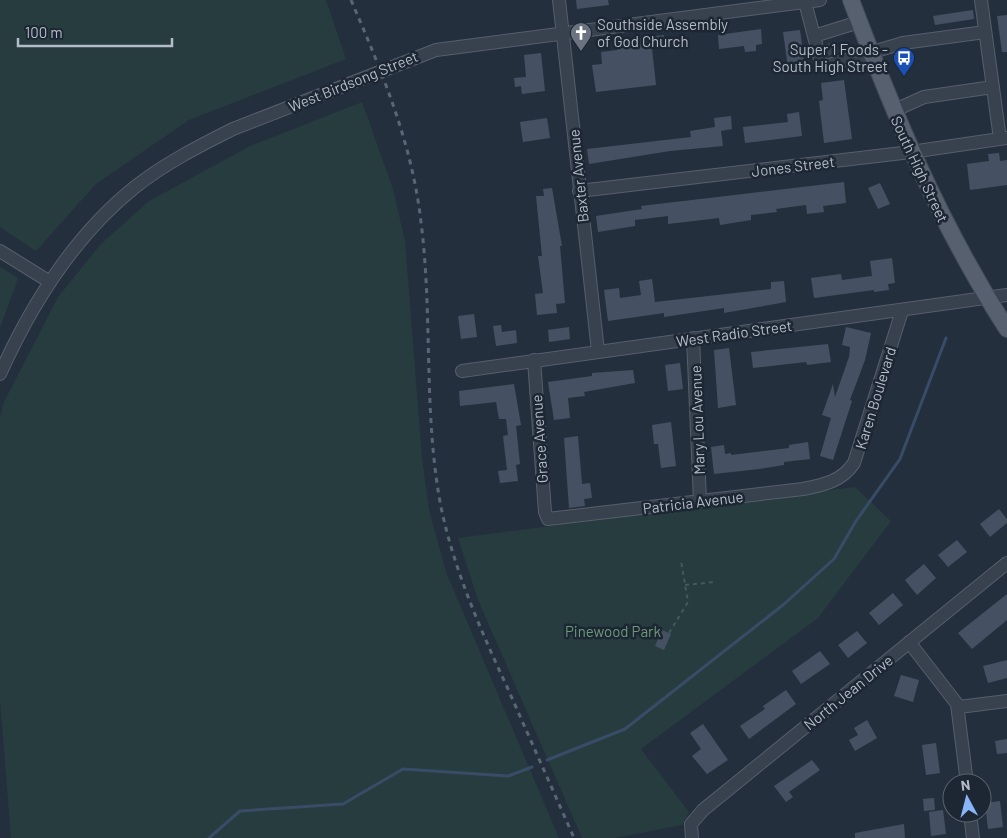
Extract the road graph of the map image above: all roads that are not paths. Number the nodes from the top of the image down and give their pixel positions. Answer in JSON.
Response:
{"nodes":[{"id":1,"x":559,"y":0,"type":"edge"},
{"id":2,"x":820,"y":0,"type":"edge"},
{"id":3,"x":851,"y":0,"type":"edge"},
{"id":4,"x":981,"y":0,"type":"edge"},
{"id":5,"x":806,"y":2,"type":"junction"},
{"id":6,"x":859,"y":22,"type":"junction"},
{"id":7,"x":986,"y":32,"type":"junction"},
{"id":8,"x":563,"y":34,"type":"junction"},
{"id":9,"x":829,"y":46,"type":"junction"},
{"id":10,"x":871,"y":54,"type":"junction"},
{"id":11,"x":993,"y":87,"type":"junction"},
{"id":12,"x":893,"y":111,"type":"junction"},
{"id":13,"x":1004,"y":138,"type":"edge"},
{"id":14,"x":911,"y":152,"type":"junction"},
{"id":15,"x":579,"y":191,"type":"junction"},
{"id":16,"x":0,"y":251,"type":"edge"},
{"id":17,"x":50,"y":282,"type":"junction"},
{"id":18,"x":1007,"y":295,"type":"edge"},
{"id":19,"x":987,"y":297,"type":"junction"},
{"id":20,"x":902,"y":311,"type":"junction"},
{"id":21,"x":1007,"y":329,"type":"edge"},
{"id":22,"x":693,"y":338,"type":"junction"},
{"id":23,"x":598,"y":351,"type":"junction"},
{"id":24,"x":534,"y":360,"type":"junction"},
{"id":25,"x":462,"y":371,"type":"dead end"},
{"id":26,"x":0,"y":374,"type":"edge"},
{"id":27,"x":838,"y":479,"type":"joint"},
{"id":28,"x":700,"y":501,"type":"junction"},
{"id":29,"x":547,"y":518,"type":"joint"},
{"id":30,"x":1007,"y":562,"type":"edge"},
{"id":31,"x":909,"y":642,"type":"junction"},
{"id":32,"x":1007,"y":701,"type":"edge"},
{"id":33,"x":958,"y":707,"type":"junction"},
{"id":34,"x":966,"y":773,"type":"edge"},
{"id":35,"x":971,"y":823,"type":"edge"},
{"id":36,"x":692,"y":838,"type":"edge"},
{"id":37,"x":973,"y":838,"type":"edge"}],
"edges":[{"from":1,"to":8,"type":"street","name":"Baxter Avenue"},
{"from":2,"to":5,"type":"street","name":"West Birdsong Street"},
{"from":3,"to":6,"type":"main road","name":"South High Street"},
{"from":4,"to":7,"type":"street"},
{"from":5,"to":8,"type":"street","name":"West Birdsong Street"},
{"from":5,"to":9,"type":"street"},
{"from":6,"to":9,"type":"street"},
{"from":6,"to":10,"type":"main road","name":"South High Street"},
{"from":7,"to":10,"type":"street"},
{"from":7,"to":11,"type":"street"},
{"from":8,"to":15,"type":"street","name":"Baxter Avenue"},
{"from":8,"to":17,"type":"street","name":"West Birdsong Street"},
{"from":9,"to":10,"type":"street"},
{"from":10,"to":12,"type":"main road","name":"South High Street"},
{"from":11,"to":12,"type":"street"},
{"from":11,"to":13,"type":"street"},
{"from":12,"to":14,"type":"main road","name":"South High Street"},
{"from":13,"to":14,"type":"street","name":"Jones Street"},
{"from":14,"to":15,"type":"street","name":"Jones Street"},
{"from":14,"to":19,"type":"main road","name":"South High Street"},
{"from":15,"to":23,"type":"street","name":"Baxter Avenue"},
{"from":16,"to":17,"type":"street"},
{"from":17,"to":26,"type":"street","name":"West Birdsong Street"},
{"from":18,"to":19,"type":"street","name":"West Radio Street"},
{"from":19,"to":20,"type":"street","name":"West Radio Street"},
{"from":19,"to":21,"type":"main road","name":"South High Street"},
{"from":20,"to":22,"type":"street","name":"West Radio Street"},
{"from":20,"to":27,"type":"street","name":"Karen Boulevard"},
{"from":22,"to":23,"type":"street","name":"West Radio Street"},
{"from":22,"to":28,"type":"street","name":"Mary Lou Avenue"},
{"from":23,"to":24,"type":"street","name":"West Radio Street"},
{"from":24,"to":25,"type":"street","name":"West Radio Street"},
{"from":24,"to":29,"type":"street","name":"Grace Avenue"},
{"from":27,"to":28,"type":"street","name":"Patricia Avenue"},
{"from":28,"to":29,"type":"street","name":"Patricia Avenue"},
{"from":30,"to":31,"type":"street","name":"North Jean Drive"},
{"from":31,"to":33,"type":"street"},
{"from":31,"to":36,"type":"street","name":"North Jean Drive"},
{"from":32,"to":33,"type":"street"},
{"from":33,"to":34,"type":"street"},
{"from":35,"to":37,"type":"street"}]}
